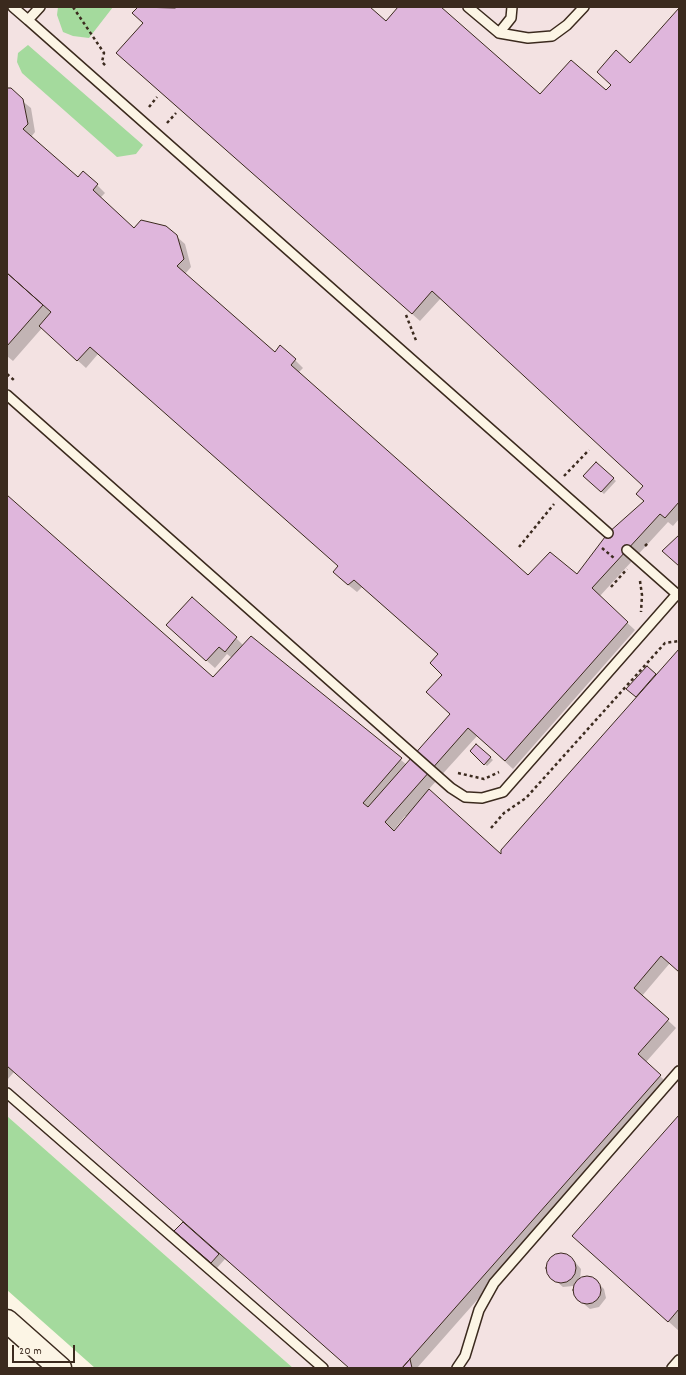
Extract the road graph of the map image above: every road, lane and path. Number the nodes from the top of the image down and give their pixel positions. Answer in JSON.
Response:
{"nodes":[{"id":1,"x":13,"y":7,"type":"edge"},
{"id":2,"x":40,"y":7,"type":"edge"},
{"id":3,"x":73,"y":7,"type":"edge"},
{"id":4,"x":468,"y":7,"type":"edge"},
{"id":5,"x":512,"y":7,"type":"edge"},
{"id":6,"x":584,"y":7,"type":"edge"},
{"id":7,"x":28,"y":20,"type":"junction"},
{"id":8,"x":499,"y":33,"type":"junction"},
{"id":9,"x":109,"y":71,"type":"dead end"},
{"id":10,"x":157,"y":97,"type":"dead end"},
{"id":11,"x":149,"y":107,"type":"dead end"},
{"id":12,"x":176,"y":113,"type":"dead end"},
{"id":13,"x":167,"y":123,"type":"dead end"},
{"id":14,"x":7,"y":394,"type":"edge"},
{"id":15,"x":589,"y":450,"type":"dead end"},
{"id":16,"x":555,"y":486,"type":"junction"},
{"id":17,"x":554,"y":504,"type":"dead end"},
{"id":18,"x":608,"y":533,"type":"dead end"},
{"id":19,"x":519,"y":547,"type":"dead end"},
{"id":20,"x":626,"y":550,"type":"dead end"},
{"id":21,"x":627,"y":570,"type":"dead end"},
{"id":22,"x":640,"y":581,"type":"dead end"},
{"id":23,"x":612,"y":587,"type":"dead end"},
{"id":24,"x":678,"y":595,"type":"edge"},
{"id":25,"x":641,"y":615,"type":"dead end"},
{"id":26,"x":679,"y":641,"type":"edge"},
{"id":27,"x":458,"y":773,"type":"dead end"},
{"id":28,"x":497,"y":773,"type":"dead end"},
{"id":29,"x":490,"y":828,"type":"dead end"},
{"id":30,"x":679,"y":1071,"type":"edge"},
{"id":31,"x":7,"y":1093,"type":"edge"},
{"id":32,"x":7,"y":1321,"type":"edge"},
{"id":33,"x":679,"y":1360,"type":"edge"},
{"id":34,"x":60,"y":1368,"type":"edge"},
{"id":35,"x":323,"y":1368,"type":"edge"},
{"id":36,"x":457,"y":1368,"type":"edge"},
{"id":37,"x":672,"y":1368,"type":"edge"}],
"edges":[{"from":1,"to":7,"type":"lane"},
{"from":2,"to":7,"type":"lane"},
{"from":3,"to":9,"type":"path"},
{"from":4,"to":8,"type":"lane"},
{"from":5,"to":8,"type":"lane"},
{"from":6,"to":8,"type":"lane"},
{"from":7,"to":16,"type":"lane"},
{"from":10,"to":11,"type":"path"},
{"from":12,"to":13,"type":"path"},
{"from":14,"to":24,"type":"lane"},
{"from":15,"to":16,"type":"path"},
{"from":16,"to":18,"type":"lane"},
{"from":17,"to":19,"type":"path"},
{"from":20,"to":24,"type":"lane"},
{"from":21,"to":23,"type":"path"},
{"from":22,"to":25,"type":"path"},
{"from":26,"to":29,"type":"path"},
{"from":27,"to":28,"type":"path"},
{"from":30,"to":36,"type":"lane"},
{"from":31,"to":35,"type":"lane"},
{"from":32,"to":34,"type":"main road"},
{"from":33,"to":37,"type":"lane"}]}
